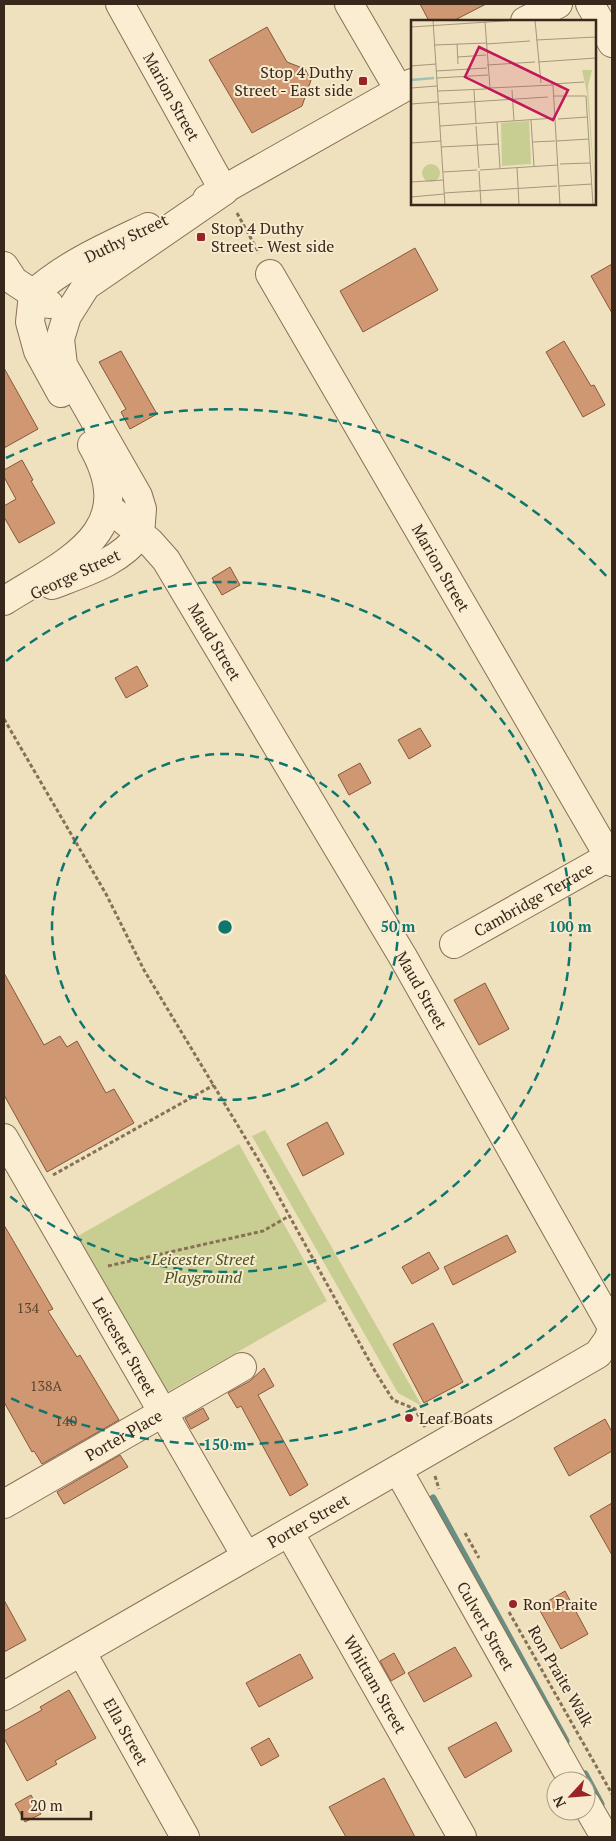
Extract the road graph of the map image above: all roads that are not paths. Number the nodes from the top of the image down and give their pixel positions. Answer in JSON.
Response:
{"nodes":[{"id":1,"x":120,"y":4,"type":"edge"},
{"id":2,"x":349,"y":4,"type":"edge"},
{"id":3,"x":558,"y":4,"type":"edge"},
{"id":4,"x":590,"y":4,"type":"edge"},
{"id":5,"x":527,"y":20,"type":"edge"},
{"id":6,"x":612,"y":43,"type":"edge"},
{"id":7,"x":406,"y":87,"type":"edge"},
{"id":8,"x":224,"y":191,"type":"junction"},
{"id":9,"x":4,"y":266,"type":"edge"},
{"id":10,"x":270,"y":274,"type":"road end"},
{"id":11,"x":33,"y":294,"type":"junction"},
{"id":12,"x":67,"y":316,"type":"junction"},
{"id":13,"x":108,"y":507,"type":"junction"},
{"id":14,"x":140,"y":534,"type":"junction"},
{"id":15,"x":4,"y":601,"type":"edge"},
{"id":16,"x":4,"y":607,"type":"edge"},
{"id":17,"x":611,"y":858,"type":"edge"},
{"id":18,"x":454,"y":944,"type":"dead end"},
{"id":19,"x":4,"y":1138,"type":"edge"},
{"id":20,"x":611,"y":1332,"type":"edge"},
{"id":21,"x":242,"y":1367,"type":"dead end"},
{"id":22,"x":162,"y":1413,"type":"junction"},
{"id":23,"x":398,"y":1470,"type":"junction"},
{"id":24,"x":4,"y":1504,"type":"edge"},
{"id":25,"x":289,"y":1532,"type":"junction"},
{"id":26,"x":246,"y":1556,"type":"junction"},
{"id":27,"x":82,"y":1653,"type":"junction"},
{"id":28,"x":4,"y":1696,"type":"edge"},
{"id":29,"x":567,"y":1771,"type":"edge"},
{"id":30,"x":595,"y":1821,"type":"edge"},
{"id":31,"x":185,"y":1837,"type":"edge"},
{"id":32,"x":462,"y":1837,"type":"edge"},
{"id":33,"x":604,"y":1837,"type":"edge"}],
"edges":[{"from":1,"to":8,"type":"street","name":"Marion Street"},
{"from":2,"to":7,"type":"street"},
{"from":3,"to":5,"type":"street"},
{"from":4,"to":6,"type":"street"},
{"from":7,"to":8,"type":"street","name":"Duthy Street"},
{"from":8,"to":11,"type":"street","name":"Duthy Street"},
{"from":8,"to":12,"type":"street","name":"Duthy Street"},
{"from":9,"to":11,"type":"street"},
{"from":10,"to":17,"type":"street","name":"Marion Street"},
{"from":11,"to":12,"type":"street"},
{"from":11,"to":13,"type":"street"},
{"from":12,"to":14,"type":"street"},
{"from":13,"to":14,"type":"street","name":"Maud Street"},
{"from":13,"to":15,"type":"street","name":"George Street"},
{"from":14,"to":16,"type":"street","name":"George Street"},
{"from":14,"to":20,"type":"street","name":"Maud Street"},
{"from":17,"to":18,"type":"street","name":"Cambridge Terrace"},
{"from":19,"to":22,"type":"street","name":"Leicester Street"},
{"from":20,"to":23,"type":"street","name":"Porter Street"},
{"from":21,"to":22,"type":"street","name":"Porter Place"},
{"from":22,"to":24,"type":"street","name":"Porter Place"},
{"from":22,"to":26,"type":"street","name":"Leicester Street"},
{"from":23,"to":25,"type":"street","name":"Porter Street"},
{"from":23,"to":29,"type":"street","name":"Culvert Street"},
{"from":25,"to":26,"type":"street","name":"Porter Street"},
{"from":25,"to":32,"type":"street","name":"Whittam Street"},
{"from":26,"to":27,"type":"street","name":"Porter Street"},
{"from":27,"to":28,"type":"street","name":"Porter Street"},
{"from":27,"to":31,"type":"street","name":"Ella Street"},
{"from":30,"to":33,"type":"street"}]}
